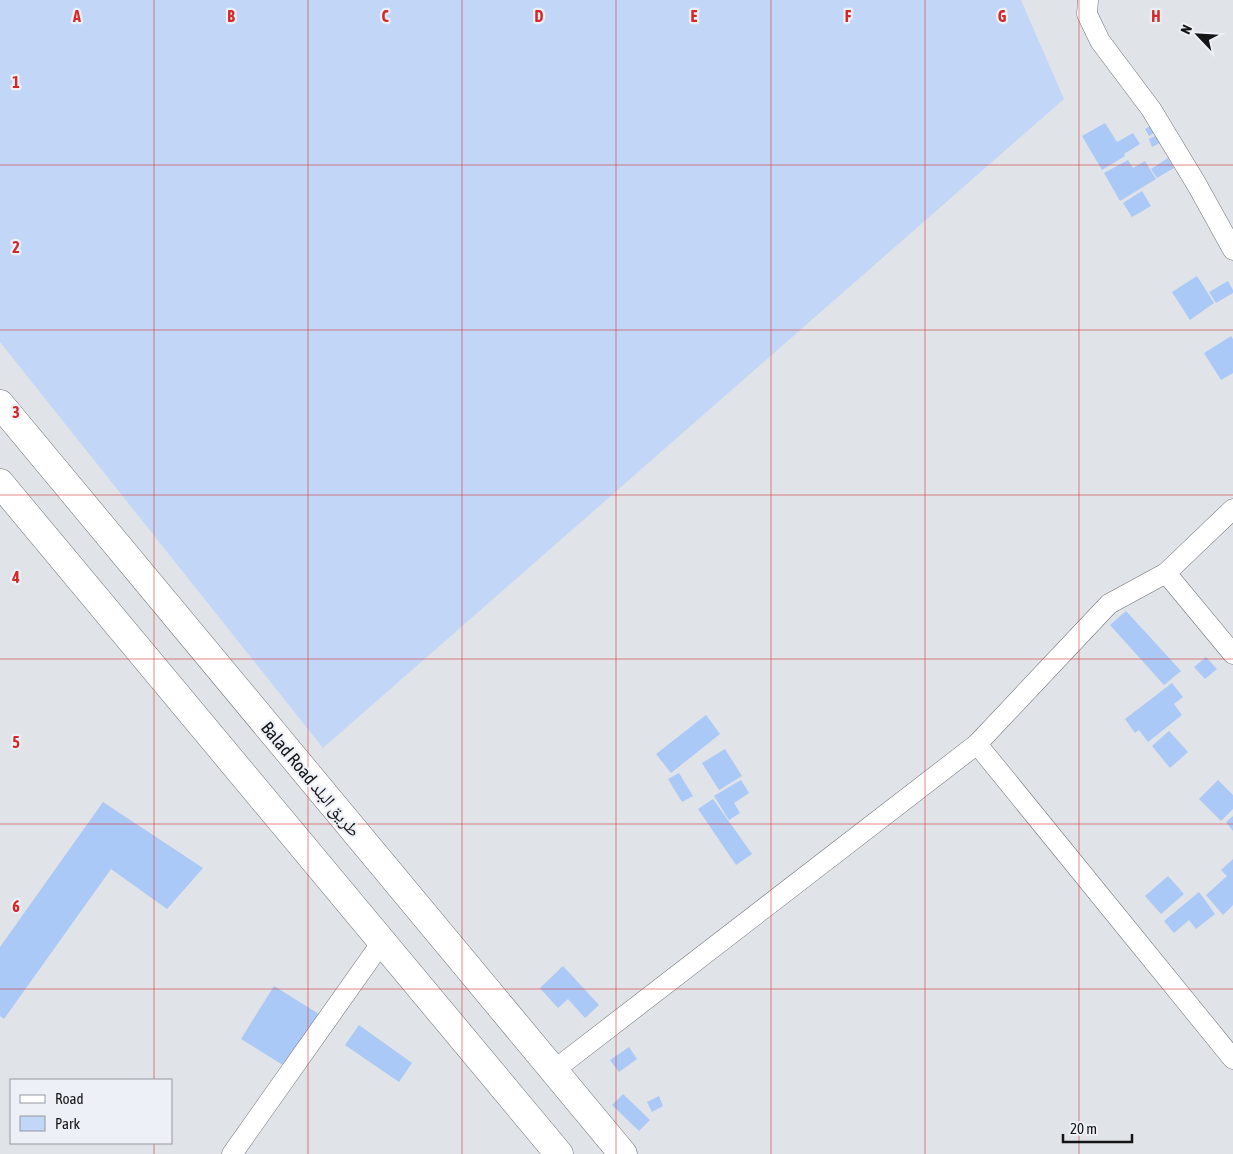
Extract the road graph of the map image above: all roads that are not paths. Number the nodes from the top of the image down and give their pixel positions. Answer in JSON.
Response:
{"nodes":[{"id":1,"x":1088,"y":0,"type":"edge"},
{"id":2,"x":1233,"y":250,"type":"edge"},
{"id":3,"x":0,"y":404,"type":"edge"},
{"id":4,"x":0,"y":483,"type":"edge"},
{"id":5,"x":1233,"y":509,"type":"edge"},
{"id":6,"x":1166,"y":573,"type":"junction"},
{"id":7,"x":1233,"y":654,"type":"edge"},
{"id":8,"x":977,"y":744,"type":"junction"},
{"id":9,"x":382,"y":942,"type":"junction"},
{"id":10,"x":1233,"y":1060,"type":"edge"},
{"id":11,"x":554,"y":1071,"type":"junction"},
{"id":12,"x":232,"y":1154,"type":"edge"},
{"id":13,"x":559,"y":1154,"type":"edge"},
{"id":14,"x":623,"y":1154,"type":"edge"}],
"edges":[{"from":1,"to":2,"type":"street"},
{"from":3,"to":11,"type":"highway","name":"Balad Road طريق البلد"},
{"from":4,"to":9,"type":"highway"},
{"from":5,"to":6,"type":"street"},
{"from":6,"to":7,"type":"street"},
{"from":6,"to":8,"type":"street"},
{"from":8,"to":10,"type":"street"},
{"from":8,"to":11,"type":"street"},
{"from":9,"to":12,"type":"street"},
{"from":9,"to":13,"type":"highway"},
{"from":11,"to":14,"type":"highway","name":"Balad Road طريق البلد"}]}
